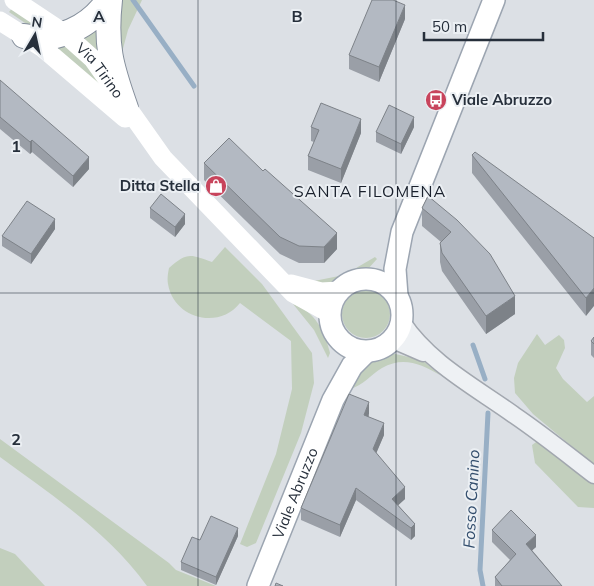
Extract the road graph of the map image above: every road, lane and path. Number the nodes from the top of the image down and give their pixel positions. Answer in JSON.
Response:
{"nodes":[{"id":1,"x":14,"y":0,"type":"edge"},
{"id":2,"x":109,"y":0,"type":"edge"},
{"id":3,"x":494,"y":0,"type":"edge"},
{"id":4,"x":0,"y":21,"type":"edge"},
{"id":5,"x":65,"y":34,"type":"junction"},
{"id":6,"x":24,"y":36,"type":"junction"},
{"id":7,"x":126,"y":108,"type":"junction"},
{"id":8,"x":148,"y":139,"type":"junction"},
{"id":9,"x":402,"y":232,"type":"junction"},
{"id":10,"x":280,"y":279,"type":"junction"},
{"id":11,"x":366,"y":279,"type":"junction"},
{"id":12,"x":339,"y":291,"type":"junction"},
{"id":13,"x":398,"y":296,"type":"junction"},
{"id":14,"x":330,"y":313,"type":"junction"},
{"id":15,"x":398,"y":331,"type":"junction"},
{"id":16,"x":339,"y":340,"type":"junction"},
{"id":17,"x":366,"y":352,"type":"junction"},
{"id":18,"x":333,"y":400,"type":"junction"},
{"id":19,"x":594,"y":475,"type":"edge"},
{"id":20,"x":258,"y":586,"type":"edge"}],
"edges":[{"from":1,"to":5,"type":"main road","name":"Via Tirino"},
{"from":2,"to":5,"type":"highway"},
{"from":2,"to":7,"type":"highway"},
{"from":3,"to":9,"type":"main road"},
{"from":4,"to":6,"type":"main road","name":"Via Tirino"},
{"from":5,"to":6,"type":"highway"},
{"from":5,"to":7,"type":"main road","name":"Via Tirino"},
{"from":6,"to":8,"type":"main road","name":"Via Tirino"},
{"from":7,"to":8,"type":"main road","name":"Via Tirino"},
{"from":8,"to":10,"type":"main road","name":"Via Tirino"},
{"from":9,"to":11,"type":"main road"},
{"from":9,"to":13,"type":"main road"},
{"from":10,"to":12,"type":"main road","name":"Via Tirino"},
{"from":10,"to":14,"type":"main road","name":"Via Tirino"},
{"from":11,"to":12,"type":"main road"},
{"from":11,"to":13,"type":"main road"},
{"from":12,"to":14,"type":"main road"},
{"from":13,"to":15,"type":"main road"},
{"from":14,"to":16,"type":"main road"},
{"from":15,"to":17,"type":"main road"},
{"from":15,"to":19,"type":"street"},
{"from":16,"to":17,"type":"main road"},
{"from":16,"to":18,"type":"main road","name":"Viale Abruzzo"},
{"from":17,"to":18,"type":"main road","name":"Viale Abruzzo"},
{"from":18,"to":20,"type":"main road","name":"Viale Abruzzo"}]}
